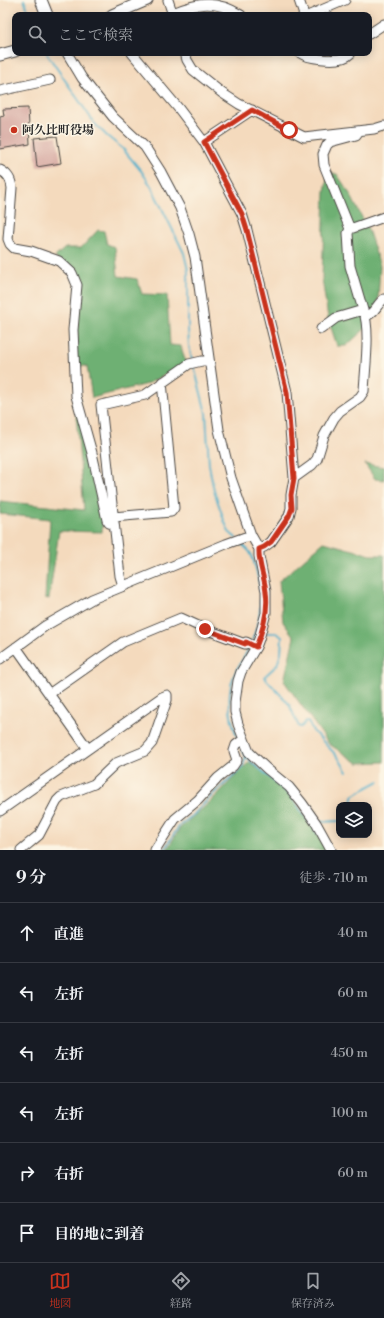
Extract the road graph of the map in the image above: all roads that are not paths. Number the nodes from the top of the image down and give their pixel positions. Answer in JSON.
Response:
{"nodes":[{"id":1,"x":41,"y":0,"type":"edge"},
{"id":2,"x":147,"y":0,"type":"edge"},
{"id":3,"x":168,"y":0,"type":"edge"},
{"id":4,"x":299,"y":0,"type":"edge"},
{"id":5,"x":345,"y":0,"type":"edge"},
{"id":6,"x":46,"y":12,"type":"edge"},
{"id":7,"x":119,"y":12,"type":"edge"},
{"id":8,"x":172,"y":12,"type":"edge"},
{"id":9,"x":178,"y":12,"type":"edge"},
{"id":10,"x":234,"y":12,"type":"edge"},
{"id":11,"x":303,"y":12,"type":"edge"},
{"id":12,"x":317,"y":12,"type":"edge"},
{"id":13,"x":384,"y":24,"type":"edge"},
{"id":14,"x":372,"y":32,"type":"edge"},
{"id":15,"x":12,"y":52,"type":"edge"},
{"id":16,"x":0,"y":55,"type":"edge"},
{"id":17,"x":69,"y":56,"type":"edge"},
{"id":18,"x":135,"y":56,"type":"edge"},
{"id":19,"x":186,"y":56,"type":"edge"},
{"id":20,"x":305,"y":56,"type":"edge"},
{"id":21,"x":347,"y":56,"type":"edge"},
{"id":22,"x":50,"y":80,"type":"dead end"},
{"id":23,"x":0,"y":91,"type":"edge"},
{"id":24,"x":252,"y":110,"type":"junction"},
{"id":25,"x":384,"y":126,"type":"edge"},
{"id":26,"x":359,"y":131,"type":"junction"},
{"id":27,"x":204,"y":142,"type":"junction"},
{"id":28,"x":0,"y":170,"type":"edge"},
{"id":29,"x":384,"y":217,"type":"edge"},
{"id":30,"x":350,"y":229,"type":"junction"},
{"id":31,"x":384,"y":299,"type":"edge"},
{"id":32,"x":364,"y":313,"type":"junction"},
{"id":33,"x":321,"y":329,"type":"dead end"},
{"id":34,"x":205,"y":361,"type":"junction"},
{"id":35,"x":162,"y":382,"type":"junction"},
{"id":36,"x":294,"y":478,"type":"junction"},
{"id":37,"x":113,"y":521,"type":"junction"},
{"id":38,"x":251,"y":535,"type":"junction"},
{"id":39,"x":259,"y":549,"type":"junction"},
{"id":40,"x":123,"y":586,"type":"junction"},
{"id":41,"x":252,"y":645,"type":"junction"},
{"id":42,"x":16,"y":647,"type":"junction"},
{"id":43,"x":0,"y":659,"type":"edge"},
{"id":44,"x":49,"y":694,"type":"junction"},
{"id":45,"x":241,"y":741,"type":"junction"},
{"id":46,"x":88,"y":749,"type":"junction"},
{"id":47,"x":0,"y":812,"type":"edge"},
{"id":48,"x":21,"y":850,"type":"edge"},
{"id":49,"x":155,"y":850,"type":"edge"},
{"id":50,"x":331,"y":850,"type":"edge"}],
"edges":[{"from":1,"to":6,"type":"main road"},
{"from":2,"to":7,"type":"main road"},
{"from":3,"to":8,"type":"street"},
{"from":4,"to":11,"type":"street"},
{"from":5,"to":12,"type":"street"},
{"from":9,"to":10,"type":"street"},
{"from":13,"to":14,"type":"street"},
{"from":15,"to":16,"type":"main road"},
{"from":17,"to":34,"type":"street"},
{"from":18,"to":27,"type":"street"},
{"from":19,"to":24,"type":"street"},
{"from":20,"to":21,"type":"street"},
{"from":22,"to":23,"type":"street"},
{"from":24,"to":26,"type":"street"},
{"from":24,"to":27,"type":"street"},
{"from":25,"to":26,"type":"street"},
{"from":26,"to":30,"type":"street"},
{"from":27,"to":36,"type":"street"},
{"from":28,"to":37,"type":"street"},
{"from":29,"to":30,"type":"street"},
{"from":30,"to":32,"type":"street"},
{"from":31,"to":32,"type":"street"},
{"from":32,"to":33,"type":"street"},
{"from":32,"to":36,"type":"street"},
{"from":34,"to":35,"type":"street"},
{"from":34,"to":38,"type":"street"},
{"from":35,"to":37,"type":"street"},
{"from":35,"to":37,"type":"street"},
{"from":36,"to":39,"type":"street"},
{"from":37,"to":40,"type":"street"},
{"from":38,"to":39,"type":"street"},
{"from":38,"to":40,"type":"street"},
{"from":39,"to":41,"type":"street"},
{"from":40,"to":42,"type":"street"},
{"from":41,"to":44,"type":"street"},
{"from":41,"to":45,"type":"street"},
{"from":42,"to":43,"type":"street"},
{"from":42,"to":44,"type":"street"},
{"from":44,"to":46,"type":"street"},
{"from":45,"to":49,"type":"street"},
{"from":45,"to":50,"type":"street"},
{"from":46,"to":47,"type":"street"},
{"from":46,"to":48,"type":"street"}]}
